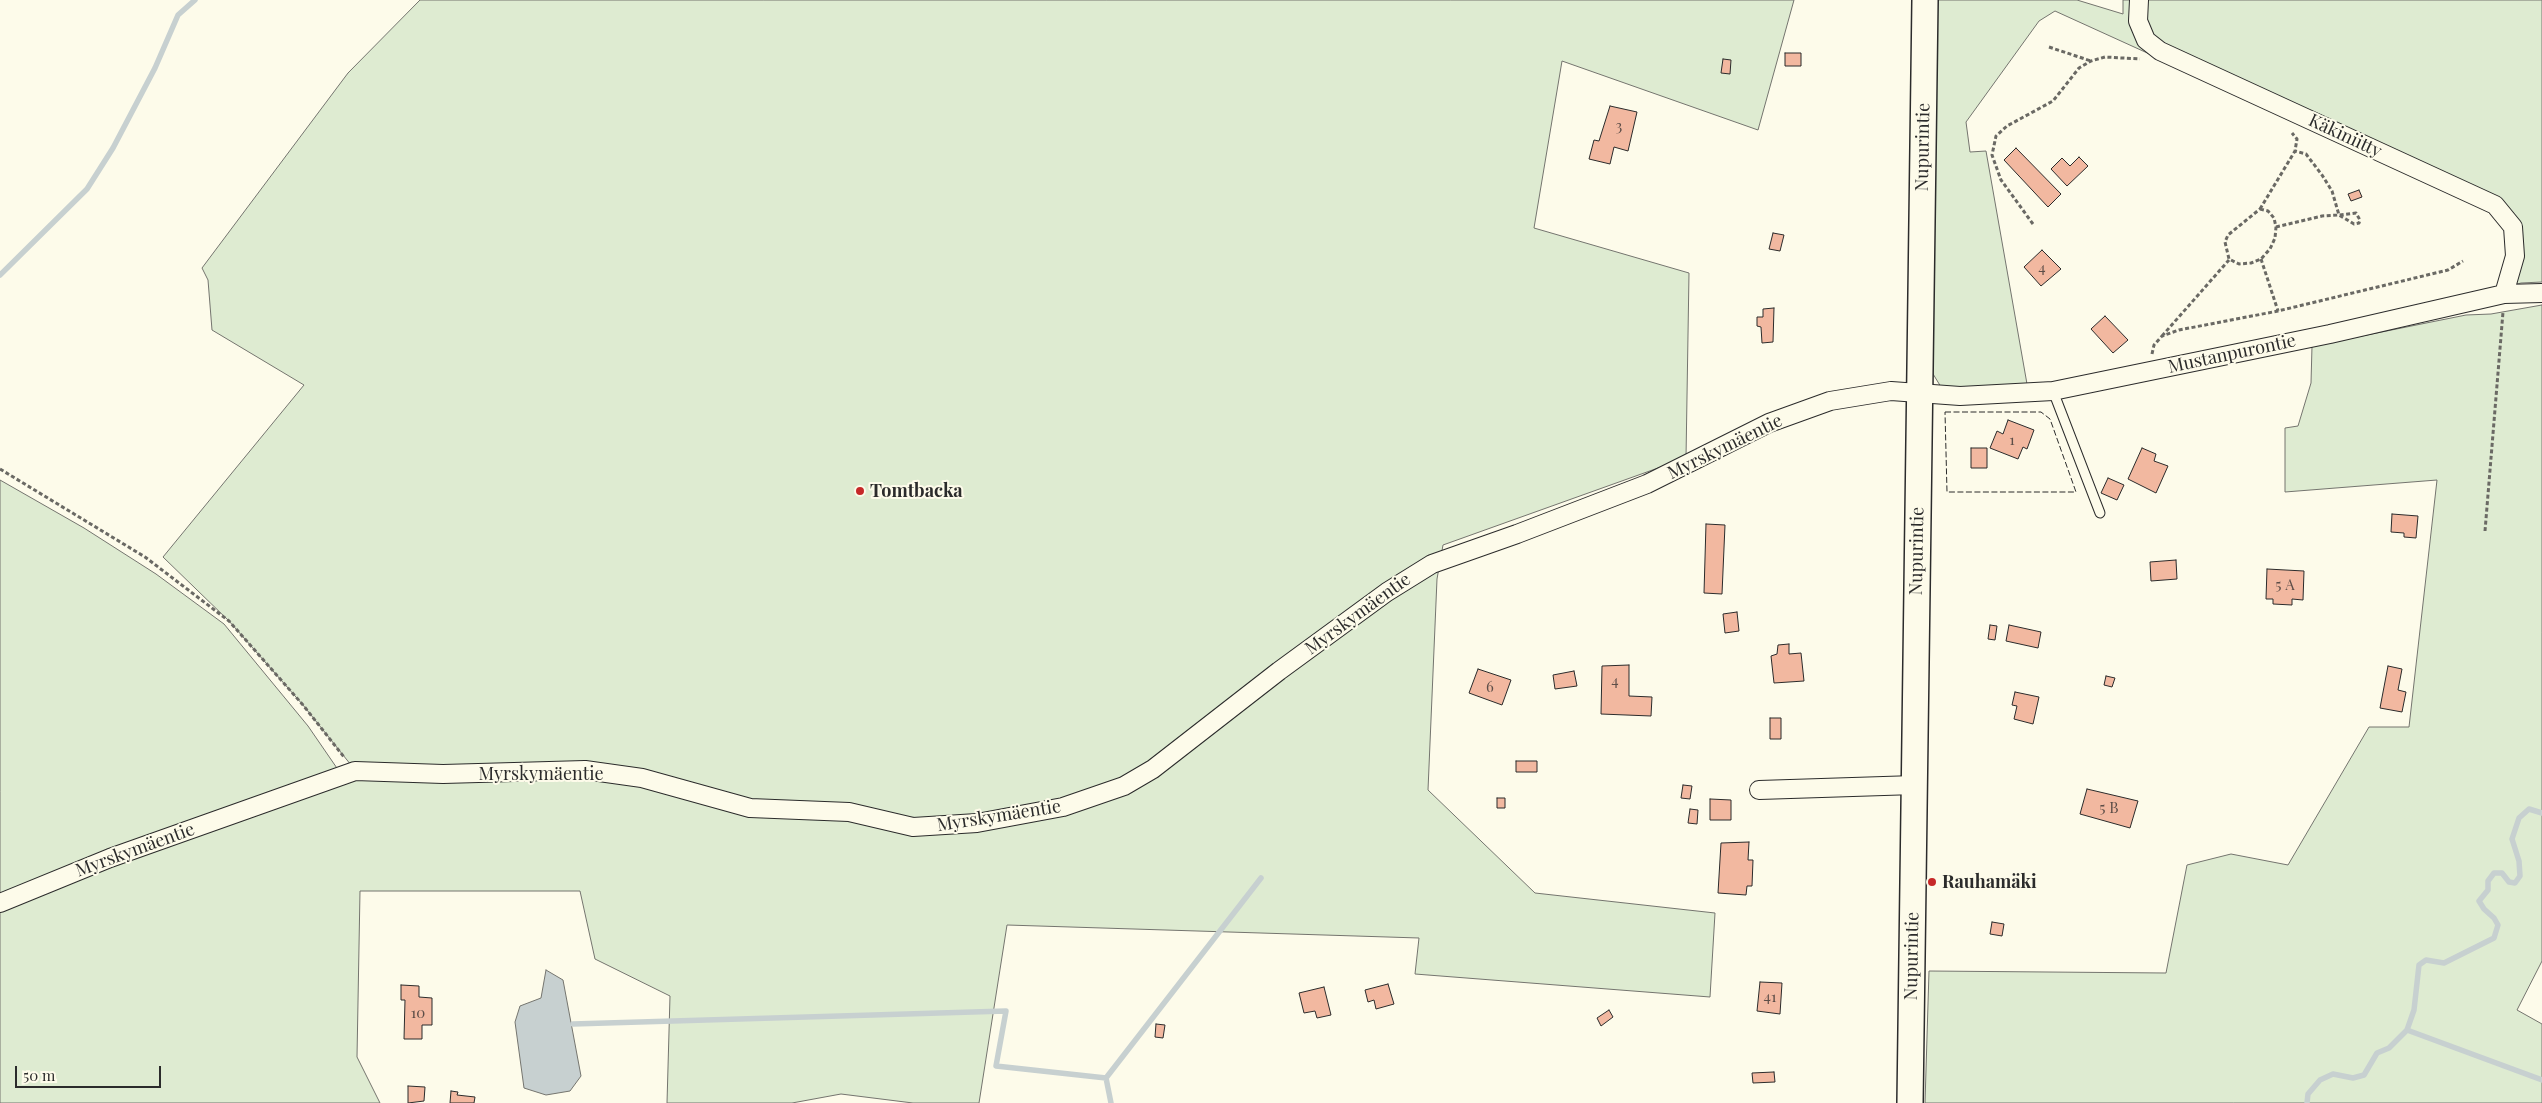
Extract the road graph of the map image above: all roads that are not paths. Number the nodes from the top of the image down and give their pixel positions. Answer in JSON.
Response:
{"nodes":[{"id":1,"x":1926,"y":0,"type":"edge"},
{"id":2,"x":2139,"y":0,"type":"edge"},
{"id":3,"x":2542,"y":293,"type":"edge"},
{"id":4,"x":2504,"y":294,"type":"junction"},
{"id":5,"x":2053,"y":391,"type":"junction"},
{"id":6,"x":1919,"y":392,"type":"junction"},
{"id":7,"x":2100,"y":513,"type":"dead end"},
{"id":8,"x":1915,"y":785,"type":"junction"},
{"id":9,"x":1759,"y":790,"type":"dead end"},
{"id":10,"x":0,"y":903,"type":"edge"},
{"id":11,"x":1910,"y":1103,"type":"edge"}],
"edges":[{"from":1,"to":6,"type":"main road","name":"Nupurintie"},
{"from":2,"to":4,"type":"street","name":"Käkiniitty"},
{"from":3,"to":4,"type":"street","name":"Mustanpurontie"},
{"from":4,"to":5,"type":"street","name":"Mustanpurontie"},
{"from":5,"to":6,"type":"street","name":"Mustanpurontie"},
{"from":5,"to":7,"type":"lane"},
{"from":6,"to":8,"type":"main road","name":"Nupurintie"},
{"from":6,"to":10,"type":"street","name":"Myrskymäentie"},
{"from":8,"to":9,"type":"street"},
{"from":8,"to":11,"type":"main road","name":"Nupurintie"}]}
